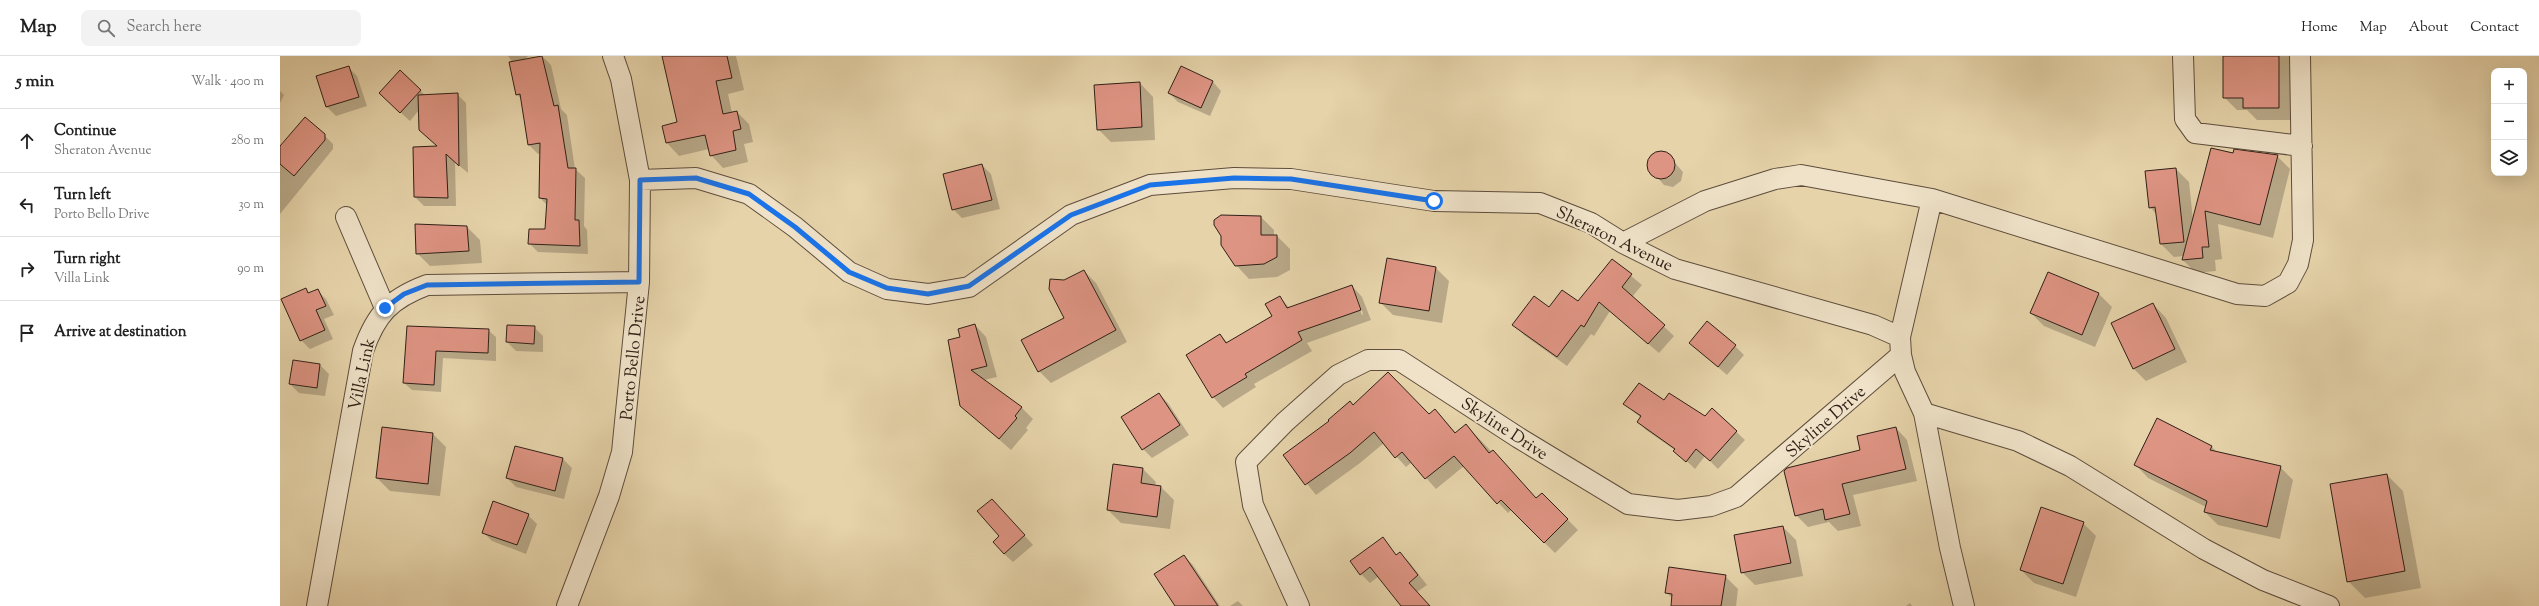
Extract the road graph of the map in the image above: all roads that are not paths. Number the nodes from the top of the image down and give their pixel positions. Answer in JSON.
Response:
{"nodes":[{"id":1,"x":613,"y":56,"type":"edge"},
{"id":2,"x":2184,"y":56,"type":"edge"},
{"id":3,"x":2300,"y":56,"type":"edge"},
{"id":4,"x":2302,"y":146,"type":"junction"},
{"id":5,"x":640,"y":180,"type":"junction"},
{"id":6,"x":1932,"y":199,"type":"junction"},
{"id":7,"x":346,"y":217,"type":"dead end"},
{"id":8,"x":1623,"y":242,"type":"junction"},
{"id":9,"x":639,"y":282,"type":"junction"},
{"id":10,"x":385,"y":308,"type":"junction"},
{"id":11,"x":1900,"y":346,"type":"junction"},
{"id":12,"x":1924,"y":413,"type":"junction"},
{"id":13,"x":317,"y":606,"type":"edge"},
{"id":14,"x":567,"y":606,"type":"edge"},
{"id":15,"x":1299,"y":606,"type":"edge"},
{"id":16,"x":1964,"y":606,"type":"edge"},
{"id":17,"x":2329,"y":606,"type":"edge"}],
"edges":[{"from":1,"to":5,"type":"street","name":"Porto Bello Drive"},
{"from":2,"to":4,"type":"street"},
{"from":3,"to":4,"type":"street"},
{"from":4,"to":6,"type":"street"},
{"from":5,"to":8,"type":"street","name":"Sheraton Avenue"},
{"from":5,"to":9,"type":"street","name":"Porto Bello Drive"},
{"from":6,"to":8,"type":"street"},
{"from":6,"to":11,"type":"street"},
{"from":7,"to":10,"type":"street"},
{"from":8,"to":11,"type":"street","name":"Sheraton Avenue"},
{"from":9,"to":10,"type":"street","name":"Villa Link"},
{"from":9,"to":14,"type":"street","name":"Porto Bello Drive"},
{"from":10,"to":13,"type":"street","name":"Villa Link"},
{"from":11,"to":12,"type":"street"},
{"from":11,"to":15,"type":"street","name":"Skyline Drive"},
{"from":12,"to":16,"type":"street"},
{"from":12,"to":17,"type":"street"}]}
